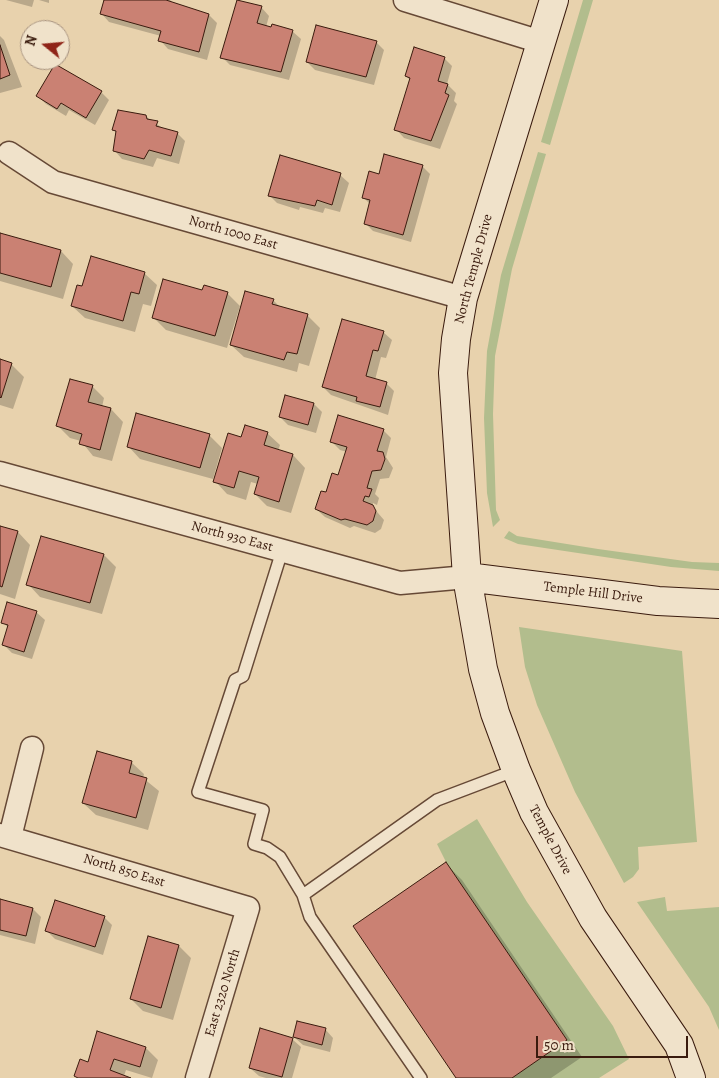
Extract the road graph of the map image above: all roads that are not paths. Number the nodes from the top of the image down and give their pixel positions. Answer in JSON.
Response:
{"nodes":[{"id":1,"x":405,"y":0,"type":"edge"},
{"id":2,"x":554,"y":0,"type":"edge"},
{"id":3,"x":541,"y":42,"type":"junction"},
{"id":4,"x":9,"y":153,"type":"dead end"},
{"id":5,"x":463,"y":298,"type":"junction"},
{"id":6,"x":0,"y":473,"type":"edge"},
{"id":7,"x":282,"y":550,"type":"junction"},
{"id":8,"x":467,"y":577,"type":"junction"},
{"id":9,"x":719,"y":604,"type":"edge"},
{"id":10,"x":32,"y":748,"type":"dead end"},
{"id":11,"x":516,"y":770,"type":"junction"},
{"id":12,"x":5,"y":836,"type":"edge"},
{"id":13,"x":302,"y":895,"type":"junction"},
{"id":14,"x":248,"y":908,"type":"joint"},
{"id":15,"x":197,"y":1078,"type":"edge"},
{"id":16,"x":421,"y":1078,"type":"edge"},
{"id":17,"x":692,"y":1078,"type":"edge"}],
"edges":[{"from":1,"to":3,"type":"street"},
{"from":2,"to":3,"type":"street","name":"North Temple Drive"},
{"from":3,"to":5,"type":"street","name":"North Temple Drive"},
{"from":4,"to":5,"type":"street","name":"North 1000 East"},
{"from":5,"to":8,"type":"street","name":"North Temple Drive"},
{"from":6,"to":7,"type":"street","name":"North 930 East"},
{"from":7,"to":8,"type":"street","name":"North 930 East"},
{"from":7,"to":13,"type":"lane"},
{"from":8,"to":9,"type":"street","name":"Temple Hill Drive"},
{"from":8,"to":11,"type":"street","name":"Temple Drive"},
{"from":10,"to":12,"type":"street"},
{"from":11,"to":13,"type":"lane"},
{"from":11,"to":17,"type":"street","name":"Temple Drive"},
{"from":12,"to":14,"type":"street","name":"North 850 East"},
{"from":13,"to":16,"type":"lane"},
{"from":14,"to":15,"type":"street","name":"East 2320 North"}]}
